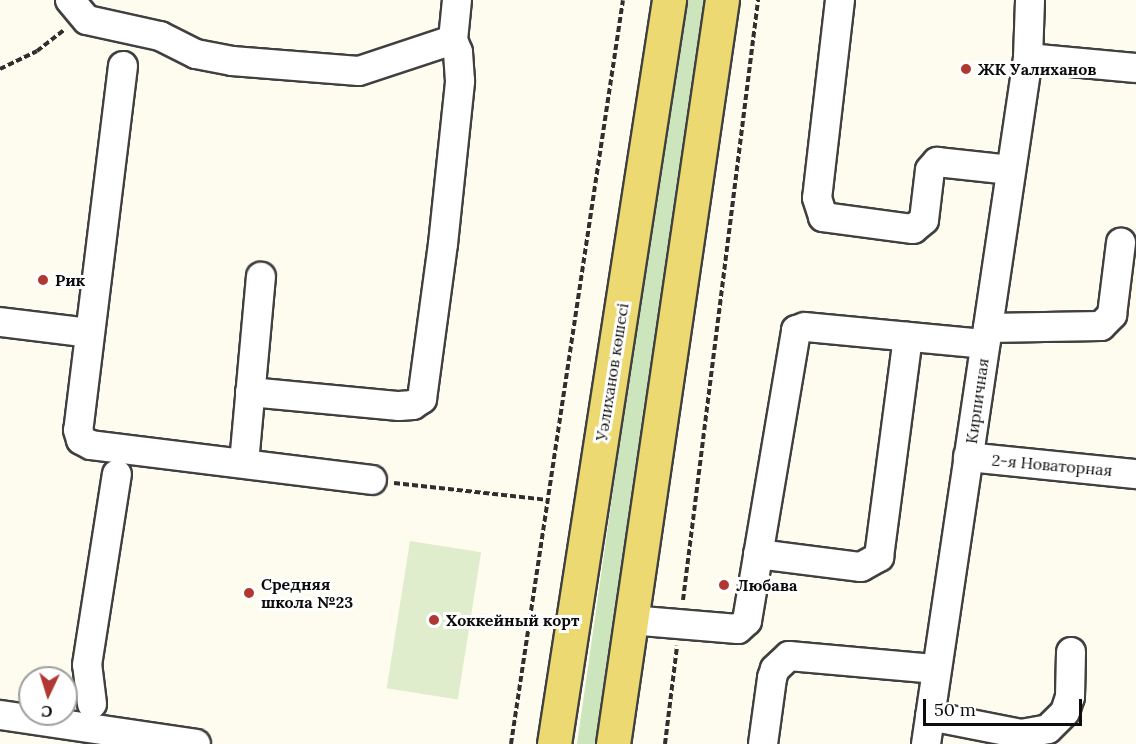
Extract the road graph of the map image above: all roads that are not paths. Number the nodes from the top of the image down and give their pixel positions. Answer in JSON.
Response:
{"nodes":[{"id":1,"x":457,"y":0,"type":"edge"},
{"id":2,"x":669,"y":0,"type":"edge"},
{"id":3,"x":722,"y":0,"type":"edge"},
{"id":4,"x":840,"y":0,"type":"edge"},
{"id":5,"x":1030,"y":0,"type":"edge"},
{"id":6,"x":75,"y":7,"type":"edge"},
{"id":7,"x":453,"y":40,"type":"junction"},
{"id":8,"x":1028,"y":58,"type":"junction"},
{"id":9,"x":123,"y":66,"type":"dead end"},
{"id":10,"x":1136,"y":68,"type":"edge"},
{"id":11,"x":1011,"y":170,"type":"junction"},
{"id":12,"x":1121,"y":243,"type":"dead end"},
{"id":13,"x":261,"y":277,"type":"dead end"},
{"id":14,"x":0,"y":322,"type":"edge"},
{"id":15,"x":89,"y":333,"type":"junction"},
{"id":16,"x":986,"y":336,"type":"junction"},
{"id":17,"x":908,"y":337,"type":"junction"},
{"id":18,"x":250,"y":392,"type":"junction"},
{"id":19,"x":968,"y":458,"type":"junction"},
{"id":20,"x":244,"y":463,"type":"junction"},
{"id":21,"x":117,"y":474,"type":"dead end"},
{"id":22,"x":1136,"y":474,"type":"edge"},
{"id":23,"x":372,"y":480,"type":"road end"},
{"id":24,"x":758,"y":554,"type":"junction"},
{"id":25,"x":630,"y":620,"type":"junction"},
{"id":26,"x":1071,"y":652,"type":"dead end"},
{"id":27,"x":936,"y":669,"type":"junction"},
{"id":28,"x":92,"y":704,"type":"dead end"},
{"id":29,"x":0,"y":715,"type":"edge"},
{"id":30,"x":930,"y":716,"type":"junction"},
{"id":31,"x":196,"y":744,"type":"edge"},
{"id":32,"x":554,"y":744,"type":"edge"},
{"id":33,"x":613,"y":744,"type":"edge"},
{"id":34,"x":763,"y":744,"type":"edge"},
{"id":35,"x":926,"y":744,"type":"edge"}],
"edges":[{"from":1,"to":7,"type":"street"},
{"from":2,"to":32,"type":"main road","name":"Уәлиханов көшесі"},
{"from":3,"to":25,"type":"main road"},
{"from":4,"to":11,"type":"street"},
{"from":5,"to":8,"type":"street","name":"Кирпичная"},
{"from":6,"to":7,"type":"street"},
{"from":7,"to":18,"type":"street"},
{"from":8,"to":10,"type":"street"},
{"from":8,"to":11,"type":"street","name":"Кирпичная"},
{"from":9,"to":15,"type":"street"},
{"from":11,"to":16,"type":"street","name":"Кирпичная"},
{"from":12,"to":16,"type":"street"},
{"from":13,"to":18,"type":"street"},
{"from":14,"to":15,"type":"street"},
{"from":15,"to":20,"type":"street"},
{"from":16,"to":17,"type":"street"},
{"from":16,"to":19,"type":"street","name":"Кирпичная"},
{"from":17,"to":24,"type":"street"},
{"from":17,"to":24,"type":"street"},
{"from":18,"to":20,"type":"street"},
{"from":19,"to":22,"type":"street","name":"2-я Новаторная"},
{"from":19,"to":27,"type":"street","name":"Кирпичная"},
{"from":20,"to":23,"type":"street"},
{"from":21,"to":28,"type":"street"},
{"from":24,"to":25,"type":"street"},
{"from":25,"to":33,"type":"main road"},
{"from":26,"to":30,"type":"street"},
{"from":27,"to":30,"type":"street","name":"Кирпичная"},
{"from":27,"to":34,"type":"street"},
{"from":29,"to":31,"type":"street"},
{"from":30,"to":35,"type":"street","name":"Кирпичная"}]}
